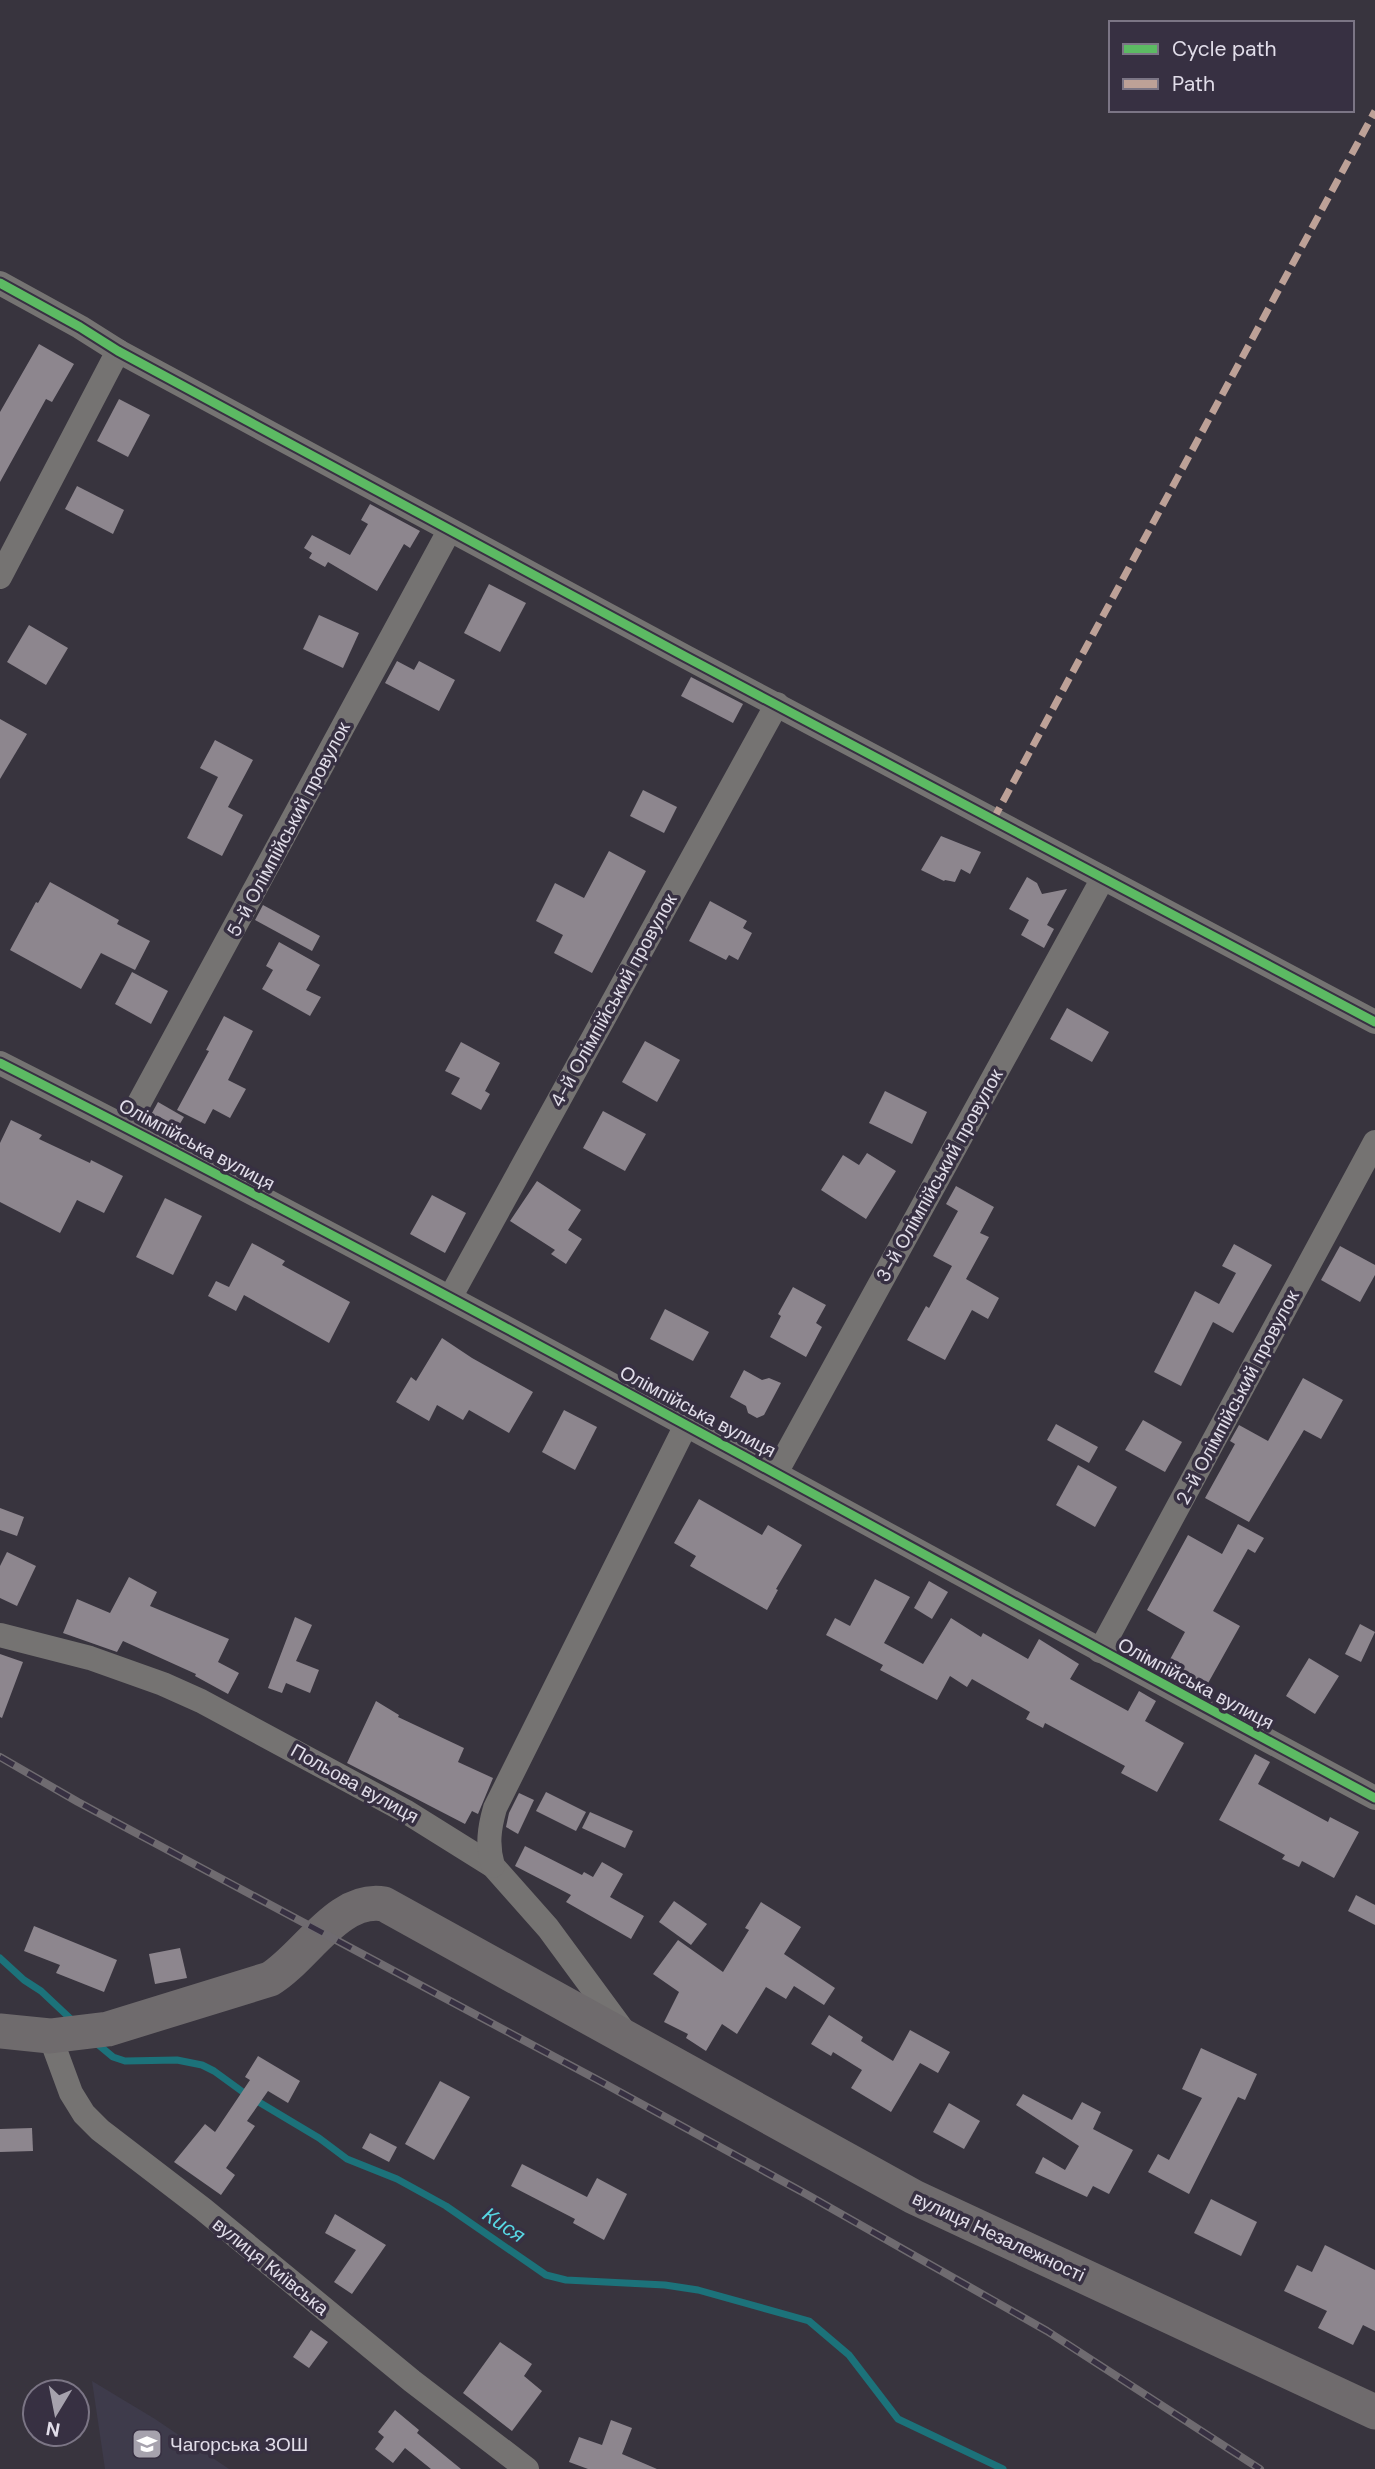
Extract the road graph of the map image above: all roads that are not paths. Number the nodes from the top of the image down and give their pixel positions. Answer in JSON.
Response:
{"nodes":[{"id":1,"x":0,"y":283,"type":"edge"},
{"id":2,"x":118,"y":351,"type":"junction"},
{"id":3,"x":449,"y":531,"type":"junction"},
{"id":4,"x":0,"y":577,"type":"edge"},
{"id":5,"x":777,"y":704,"type":"junction"},
{"id":6,"x":1103,"y":878,"type":"junction"},
{"id":7,"x":1375,"y":1022,"type":"edge"},
{"id":8,"x":0,"y":1063,"type":"edge"},
{"id":9,"x":126,"y":1127,"type":"junction"},
{"id":10,"x":1375,"y":1142,"type":"edge"},
{"id":11,"x":451,"y":1297,"type":"junction"},
{"id":12,"x":686,"y":1425,"type":"junction"},
{"id":13,"x":776,"y":1473,"type":"junction"},
{"id":14,"x":0,"y":1635,"type":"edge"},
{"id":15,"x":1100,"y":1651,"type":"junction"},
{"id":16,"x":1375,"y":1798,"type":"edge"},
{"id":17,"x":493,"y":1866,"type":"junction"},
{"id":18,"x":0,"y":2031,"type":"edge"},
{"id":19,"x":60,"y":2036,"type":"junction"},
{"id":20,"x":632,"y":2043,"type":"junction"},
{"id":21,"x":1375,"y":2412,"type":"edge"},
{"id":22,"x":527,"y":2469,"type":"edge"}],
"edges":[{"from":1,"to":2,"type":"street"},
{"from":2,"to":3,"type":"street"},
{"from":2,"to":4,"type":"street"},
{"from":3,"to":5,"type":"street"},
{"from":3,"to":9,"type":"street","name":"5-й Олімпійський провулок"},
{"from":5,"to":6,"type":"street"},
{"from":5,"to":11,"type":"street","name":"4-й Олімпійський провулок"},
{"from":6,"to":7,"type":"street"},
{"from":6,"to":13,"type":"street","name":"3-й Олімпійський провулок"},
{"from":8,"to":9,"type":"street","name":"Олімпійська вулиця"},
{"from":9,"to":11,"type":"street","name":"Олімпійська вулиця"},
{"from":10,"to":15,"type":"street","name":"2-й Олімпійський провулок"},
{"from":11,"to":12,"type":"street","name":"Олімпійська вулиця"},
{"from":12,"to":13,"type":"street","name":"Олімпійська вулиця"},
{"from":12,"to":17,"type":"street"},
{"from":13,"to":15,"type":"street","name":"Олімпійська вулиця"},
{"from":14,"to":17,"type":"street","name":"Польова вулиця"},
{"from":15,"to":16,"type":"street","name":"Олімпійська вулиця"},
{"from":17,"to":20,"type":"street","name":"Польова вулиця"},
{"from":18,"to":19,"type":"street"},
{"from":19,"to":20,"type":"street","name":"вулиця Незалежності"},
{"from":19,"to":22,"type":"street","name":"вулиця Київська"},
{"from":20,"to":21,"type":"street","name":"вулиця Незалежності"}]}
